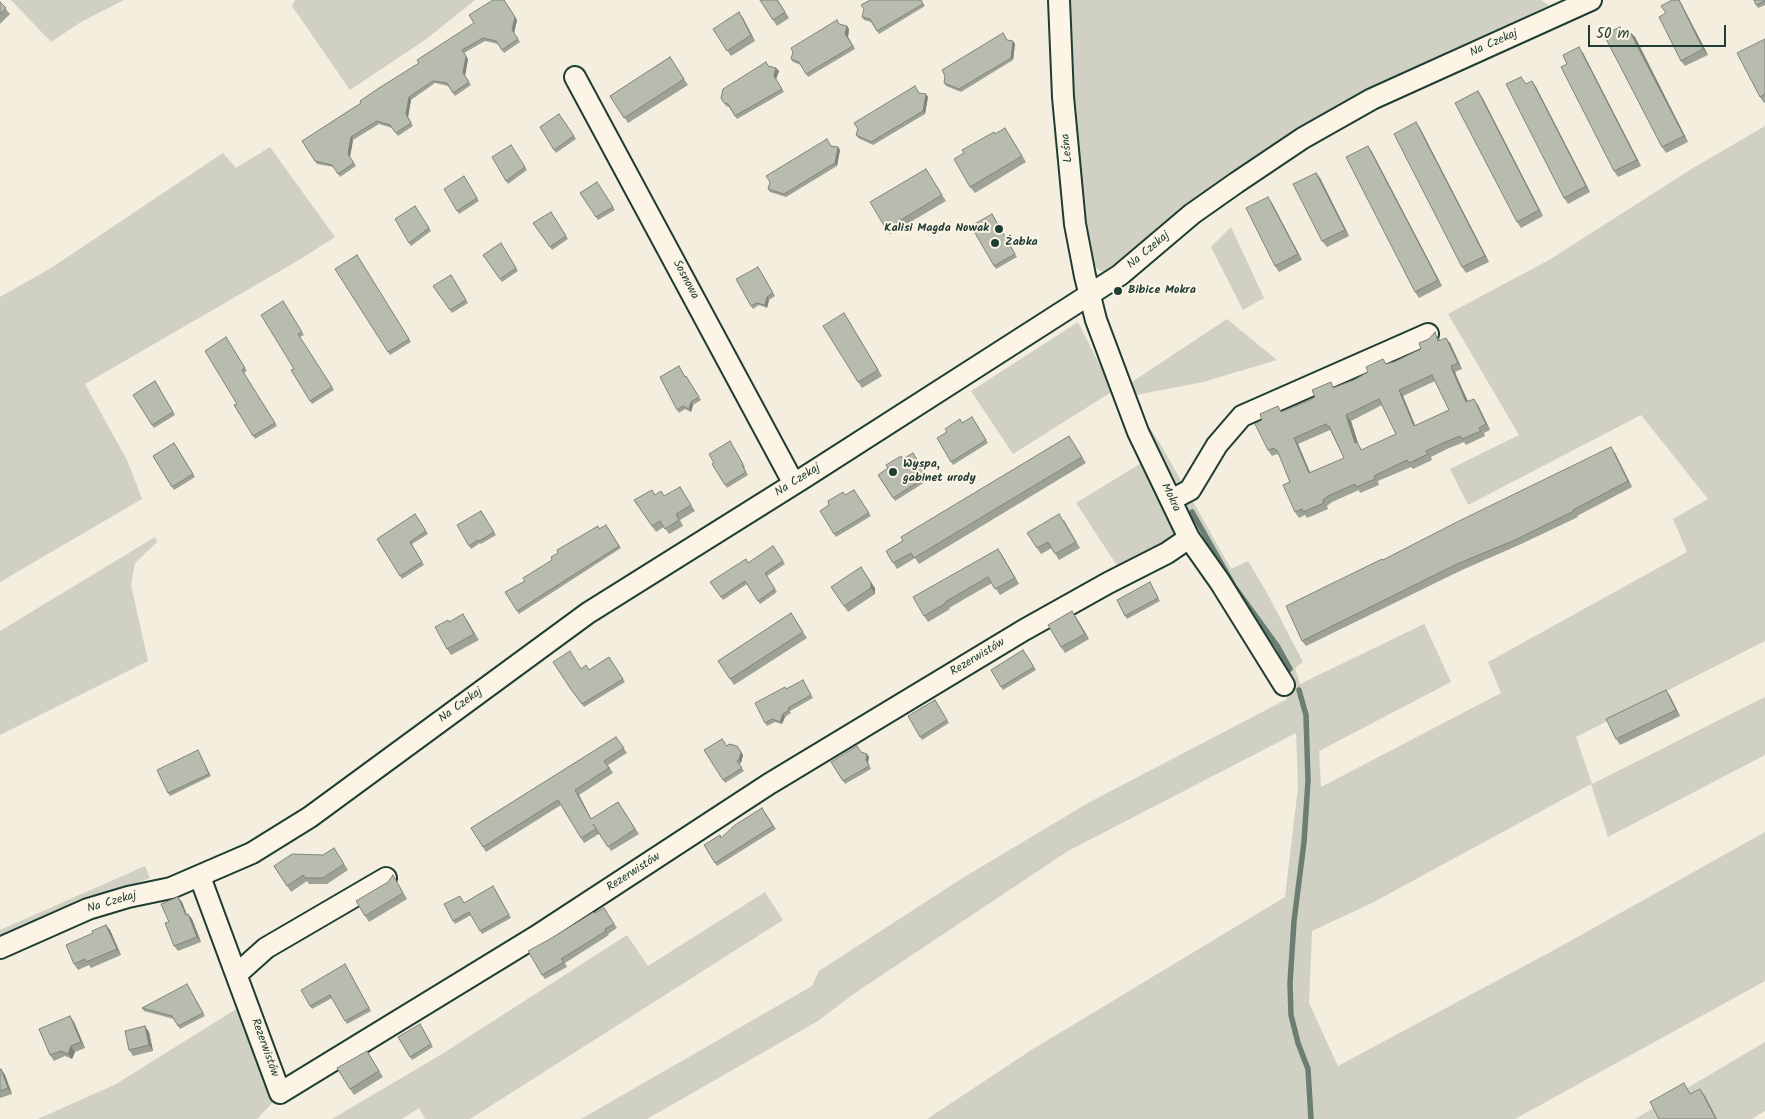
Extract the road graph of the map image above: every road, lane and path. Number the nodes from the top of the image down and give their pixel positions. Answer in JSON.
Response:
{"nodes":[{"id":1,"x":1059,"y":0,"type":"edge"},
{"id":2,"x":1591,"y":0,"type":"edge"},
{"id":3,"x":575,"y":77,"type":"dead end"},
{"id":4,"x":1089,"y":295,"type":"junction"},
{"id":5,"x":1428,"y":334,"type":"dead end"},
{"id":6,"x":794,"y":484,"type":"junction"},
{"id":7,"x":1171,"y":500,"type":"junction"},
{"id":8,"x":1189,"y":538,"type":"junction"},
{"id":9,"x":1284,"y":685,"type":"dead end"},
{"id":10,"x":200,"y":876,"type":"junction"},
{"id":11,"x":386,"y":878,"type":"dead end"},
{"id":12,"x":0,"y":948,"type":"edge"},
{"id":13,"x":237,"y":974,"type":"junction"}],
"edges":[{"from":1,"to":4,"type":"street","name":"Leśna"},
{"from":2,"to":4,"type":"street","name":"Na Czekaj"},
{"from":3,"to":6,"type":"street","name":"Sosnowa"},
{"from":4,"to":6,"type":"street","name":"Na Czekaj"},
{"from":4,"to":7,"type":"street","name":"Mokra"},
{"from":5,"to":7,"type":"street"},
{"from":6,"to":10,"type":"street","name":"Na Czekaj"},
{"from":7,"to":8,"type":"street","name":"Mokra"},
{"from":8,"to":9,"type":"street","name":"Mokra"},
{"from":8,"to":13,"type":"street","name":"Rezerwistów"},
{"from":10,"to":12,"type":"street","name":"Na Czekaj"},
{"from":10,"to":13,"type":"street","name":"Rezerwistów"},
{"from":11,"to":13,"type":"street"}]}
